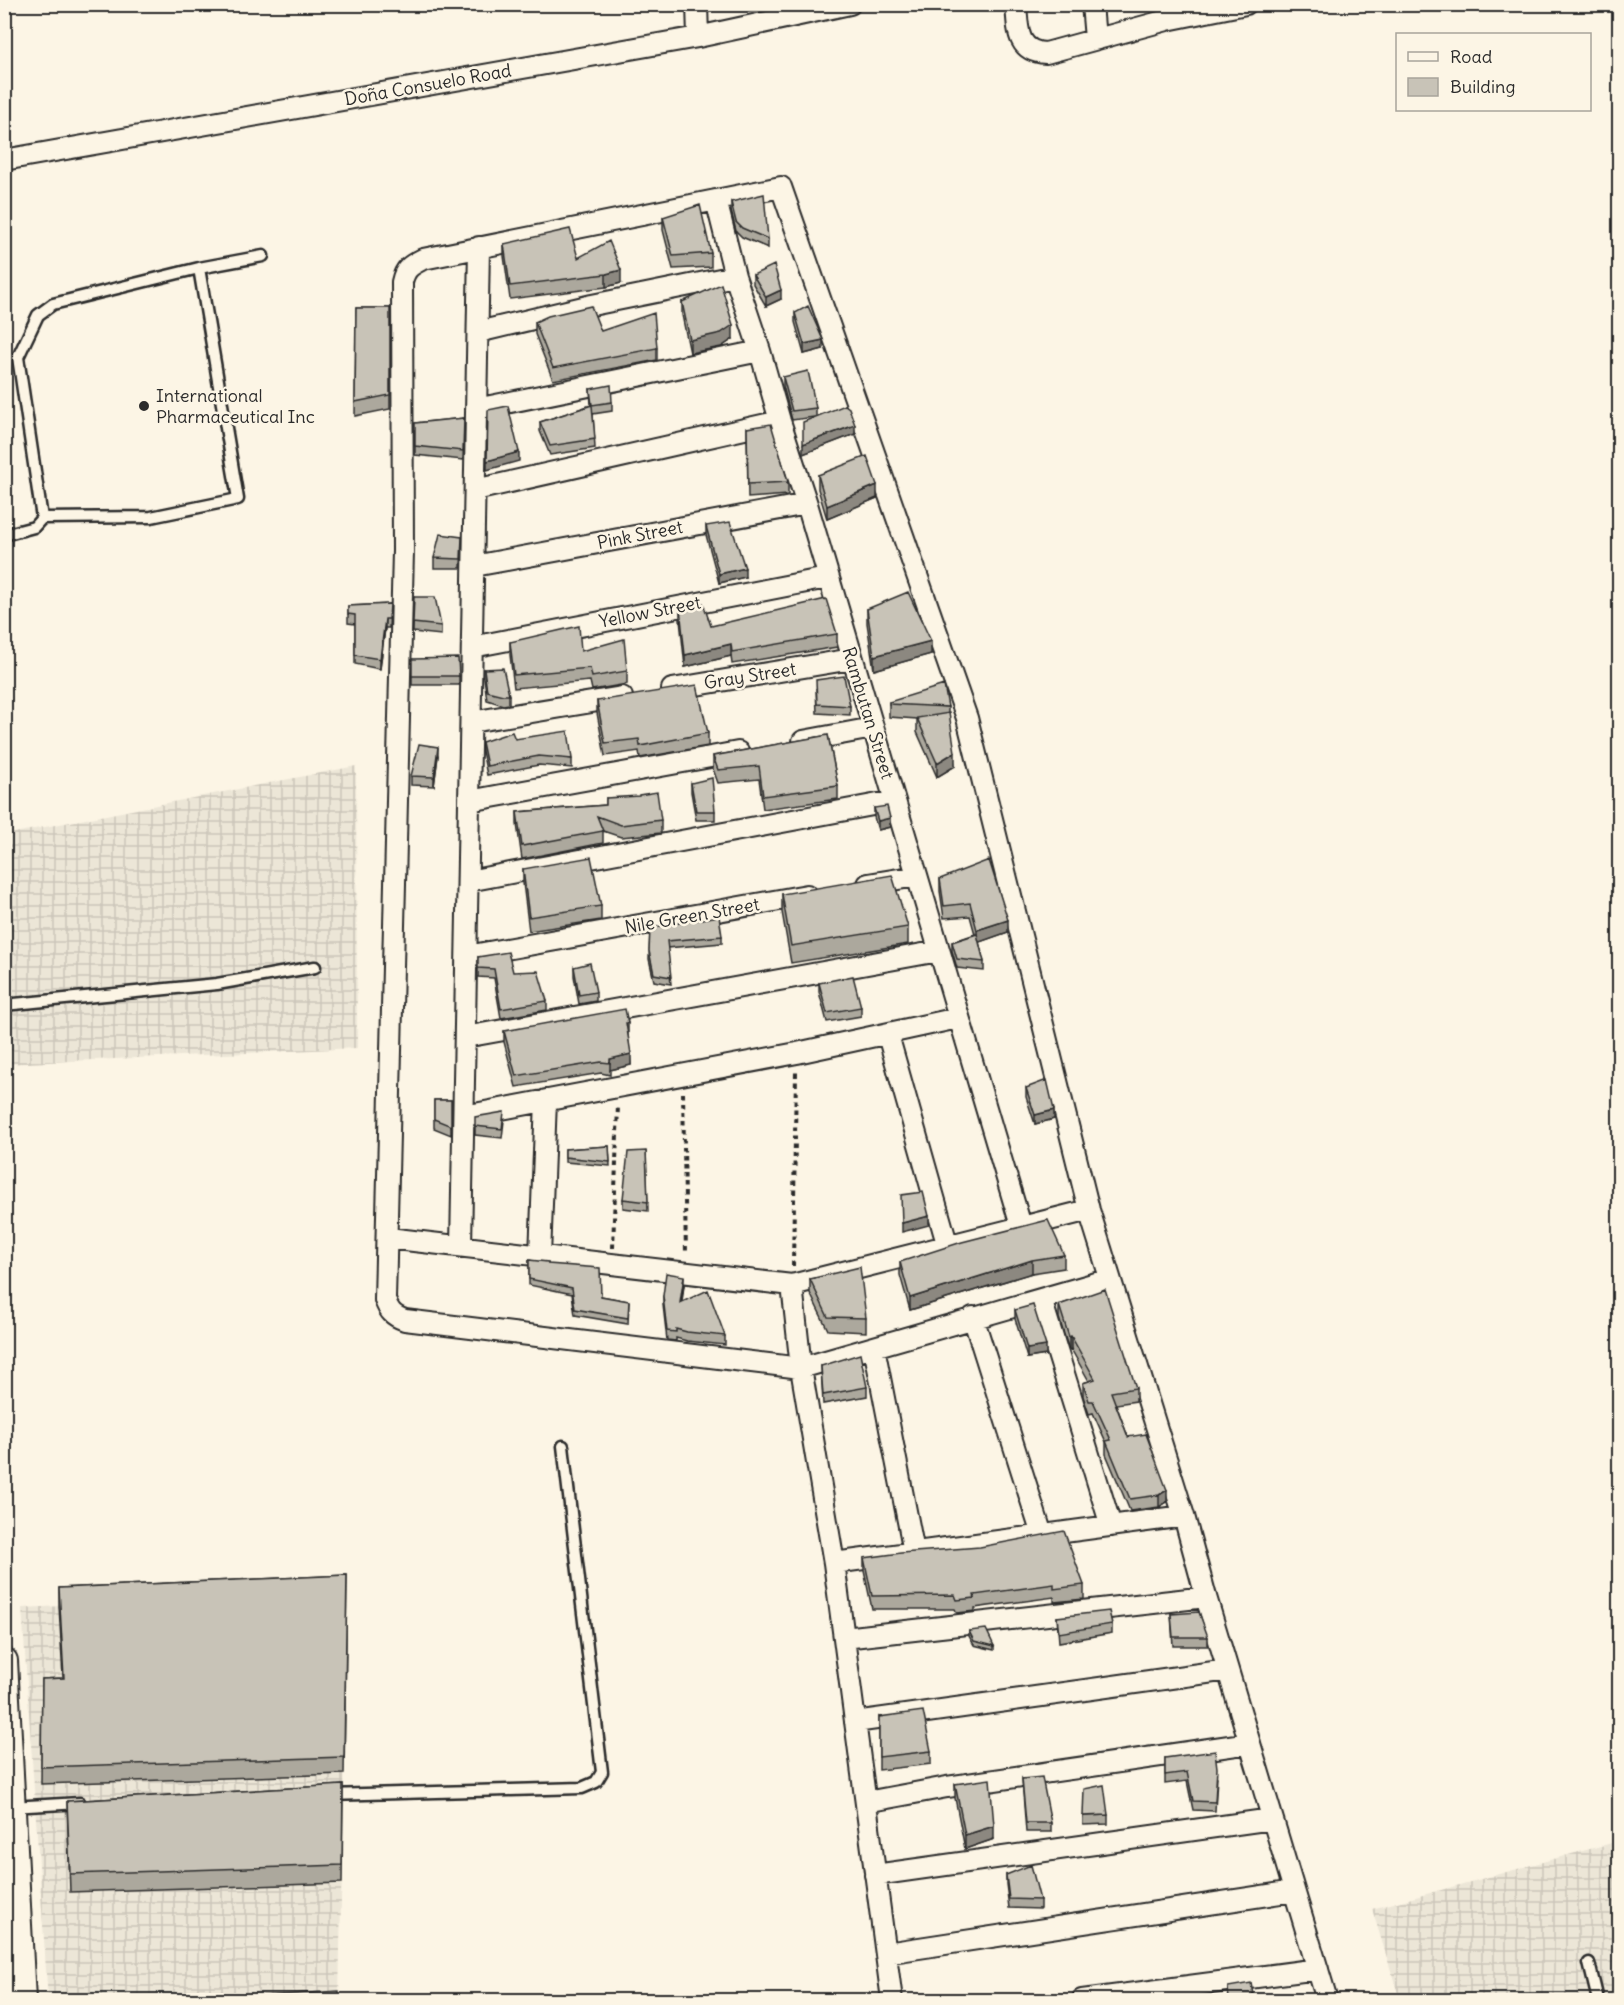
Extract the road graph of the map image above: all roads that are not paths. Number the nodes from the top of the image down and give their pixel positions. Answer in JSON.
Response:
{"nodes":[{"id":1,"x":697,"y":4,"type":"edge"},
{"id":2,"x":850,"y":4,"type":"edge"},
{"id":3,"x":1016,"y":4,"type":"edge"},
{"id":4,"x":1092,"y":4,"type":"edge"},
{"id":5,"x":1246,"y":4,"type":"edge"},
{"id":6,"x":1167,"y":12,"type":"edge"},
{"id":7,"x":698,"y":37,"type":"junction"},
{"id":8,"x":1095,"y":39,"type":"junction"},
{"id":9,"x":4,"y":160,"type":"edge"},
{"id":10,"x":716,"y":200,"type":"junction"},
{"id":11,"x":479,"y":247,"type":"junction"},
{"id":12,"x":263,"y":256,"type":"dead end"},
{"id":13,"x":199,"y":268,"type":"junction"},
{"id":14,"x":735,"y":276,"type":"junction"},
{"id":15,"x":478,"y":332,"type":"junction"},
{"id":16,"x":760,"y":351,"type":"junction"},
{"id":17,"x":476,"y":409,"type":"junction"},
{"id":18,"x":780,"y":421,"type":"junction"},
{"id":19,"x":475,"y":489,"type":"junction"},
{"id":20,"x":807,"y":504,"type":"junction"},
{"id":21,"x":42,"y":518,"type":"junction"},
{"id":22,"x":4,"y":535,"type":"edge"},
{"id":23,"x":474,"y":566,"type":"junction"},
{"id":24,"x":827,"y":578,"type":"junction"},
{"id":25,"x":472,"y":647,"type":"junction"},
{"id":26,"x":852,"y":659,"type":"junction"},
{"id":27,"x":471,"y":722,"type":"junction"},
{"id":28,"x":873,"y":728,"type":"junction"},
{"id":29,"x":785,"y":744,"type":"edge"},
{"id":30,"x":752,"y":750,"type":"edge"},
{"id":31,"x":469,"y":801,"type":"junction"},
{"id":32,"x":894,"y":801,"type":"junction"},
{"id":33,"x":917,"y":876,"type":"junction"},
{"id":34,"x":468,"y":881,"type":"junction"},
{"id":35,"x":850,"y":888,"type":"edge"},
{"id":36,"x":828,"y":892,"type":"edge"},
{"id":37,"x":939,"y":951,"type":"junction"},
{"id":38,"x":467,"y":957,"type":"junction"},
{"id":39,"x":315,"y":967,"type":"dead end"},
{"id":40,"x":4,"y":1005,"type":"edge"},
{"id":41,"x":958,"y":1018,"type":"junction"},
{"id":42,"x":888,"y":1035,"type":"junction"},
{"id":43,"x":465,"y":1037,"type":"junction"},
{"id":44,"x":546,"y":1100,"type":"junction"},
{"id":45,"x":464,"y":1116,"type":"junction"},
{"id":46,"x":1089,"y":1210,"type":"junction"},
{"id":47,"x":1021,"y":1226,"type":"junction"},
{"id":48,"x":388,"y":1238,"type":"junction"},
{"id":49,"x":948,"y":1246,"type":"junction"},
{"id":50,"x":461,"y":1247,"type":"junction"},
{"id":51,"x":540,"y":1256,"type":"junction"},
{"id":52,"x":1110,"y":1279,"type":"junction"},
{"id":53,"x":792,"y":1285,"type":"junction"},
{"id":54,"x":1041,"y":1299,"type":"junction"},
{"id":55,"x":973,"y":1317,"type":"junction"},
{"id":56,"x":874,"y":1347,"type":"junction"},
{"id":57,"x":801,"y":1368,"type":"junction"},
{"id":58,"x":563,"y":1446,"type":"dead end"},
{"id":59,"x":1184,"y":1516,"type":"junction"},
{"id":60,"x":1111,"y":1526,"type":"junction"},
{"id":61,"x":1042,"y":1535,"type":"junction"},
{"id":62,"x":914,"y":1552,"type":"junction"},
{"id":63,"x":834,"y":1563,"type":"junction"},
{"id":64,"x":1206,"y":1597,"type":"junction"},
{"id":65,"x":844,"y":1638,"type":"junction"},
{"id":66,"x":4,"y":1661,"type":"edge"},
{"id":67,"x":1228,"y":1670,"type":"junction"},
{"id":68,"x":855,"y":1722,"type":"junction"},
{"id":69,"x":1250,"y":1743,"type":"junction"},
{"id":70,"x":319,"y":1796,"type":"edge"},
{"id":71,"x":866,"y":1802,"type":"junction"},
{"id":72,"x":92,"y":1803,"type":"edge"},
{"id":73,"x":8,"y":1807,"type":"edge"},
{"id":74,"x":1272,"y":1819,"type":"junction"},
{"id":75,"x":875,"y":1875,"type":"junction"},
{"id":76,"x":1294,"y":1891,"type":"junction"},
{"id":77,"x":886,"y":1953,"type":"junction"},
{"id":78,"x":1589,"y":1963,"type":"dead end"},
{"id":79,"x":1318,"y":1969,"type":"junction"},
{"id":80,"x":22,"y":2001,"type":"edge"},
{"id":81,"x":892,"y":2001,"type":"edge"},
{"id":82,"x":1082,"y":2001,"type":"edge"},
{"id":83,"x":1327,"y":2001,"type":"edge"},
{"id":84,"x":1598,"y":2001,"type":"edge"}],
"edges":[{"from":1,"to":7,"type":"street"},
{"from":2,"to":7,"type":"street","name":"Doña Consuelo Road"},
{"from":3,"to":8,"type":"street"},
{"from":4,"to":8,"type":"street"},
{"from":5,"to":6,"type":"street"},
{"from":6,"to":8,"type":"street"},
{"from":7,"to":9,"type":"street","name":"Doña Consuelo Road"},
{"from":10,"to":11,"type":"street"},
{"from":10,"to":14,"type":"street","name":"Rambutan Street"},
{"from":10,"to":46,"type":"street"},
{"from":11,"to":15,"type":"street"},
{"from":11,"to":48,"type":"street"},
{"from":12,"to":13,"type":"lane"},
{"from":13,"to":21,"type":"lane"},
{"from":13,"to":21,"type":"lane"},
{"from":14,"to":15,"type":"street"},
{"from":14,"to":16,"type":"street","name":"Rambutan Street"},
{"from":15,"to":17,"type":"street"},
{"from":16,"to":17,"type":"street"},
{"from":16,"to":18,"type":"street","name":"Rambutan Street"},
{"from":17,"to":19,"type":"street"},
{"from":18,"to":19,"type":"street"},
{"from":18,"to":20,"type":"street","name":"Rambutan Street"},
{"from":19,"to":23,"type":"street"},
{"from":20,"to":23,"type":"street","name":"Pink Street"},
{"from":20,"to":24,"type":"street","name":"Rambutan Street"},
{"from":21,"to":22,"type":"lane"},
{"from":23,"to":25,"type":"street"},
{"from":24,"to":25,"type":"street","name":"Yellow Street"},
{"from":24,"to":26,"type":"street","name":"Rambutan Street"},
{"from":25,"to":27,"type":"street"},
{"from":26,"to":27,"type":"street","name":"Gray Street"},
{"from":26,"to":28,"type":"street","name":"Rambutan Street"},
{"from":27,"to":31,"type":"street"},
{"from":28,"to":29,"type":"street"},
{"from":28,"to":32,"type":"street","name":"Rambutan Street"},
{"from":30,"to":31,"type":"street"},
{"from":31,"to":34,"type":"street"},
{"from":32,"to":33,"type":"street","name":"Rambutan Street"},
{"from":32,"to":34,"type":"street"},
{"from":33,"to":35,"type":"street"},
{"from":33,"to":37,"type":"street","name":"Rambutan Street"},
{"from":34,"to":38,"type":"street"},
{"from":36,"to":38,"type":"street","name":"Nile Green Street"},
{"from":37,"to":41,"type":"street","name":"Rambutan Street"},
{"from":37,"to":43,"type":"street"},
{"from":38,"to":43,"type":"street"},
{"from":39,"to":40,"type":"lane"},
{"from":41,"to":42,"type":"street"},
{"from":41,"to":47,"type":"street","name":"Rambutan Street"},
{"from":42,"to":44,"type":"street"},
{"from":42,"to":49,"type":"street"},
{"from":43,"to":45,"type":"street"},
{"from":44,"to":45,"type":"street"},
{"from":44,"to":51,"type":"street"},
{"from":45,"to":50,"type":"street"},
{"from":46,"to":47,"type":"street"},
{"from":46,"to":52,"type":"street"},
{"from":47,"to":49,"type":"street"},
{"from":48,"to":50,"type":"street"},
{"from":48,"to":57,"type":"street"},
{"from":49,"to":53,"type":"street"},
{"from":50,"to":51,"type":"street"},
{"from":51,"to":53,"type":"street"},
{"from":52,"to":54,"type":"street"},
{"from":52,"to":59,"type":"street"},
{"from":53,"to":57,"type":"street"},
{"from":54,"to":55,"type":"street"},
{"from":54,"to":60,"type":"street"},
{"from":55,"to":56,"type":"street"},
{"from":55,"to":61,"type":"street"},
{"from":56,"to":57,"type":"street"},
{"from":56,"to":62,"type":"street"},
{"from":57,"to":63,"type":"street"},
{"from":58,"to":70,"type":"lane"},
{"from":59,"to":60,"type":"street"},
{"from":59,"to":64,"type":"street"},
{"from":60,"to":61,"type":"street"},
{"from":61,"to":62,"type":"street"},
{"from":62,"to":63,"type":"street"},
{"from":63,"to":65,"type":"street"},
{"from":64,"to":65,"type":"street"},
{"from":64,"to":67,"type":"street"},
{"from":65,"to":68,"type":"street"},
{"from":66,"to":73,"type":"street"},
{"from":67,"to":68,"type":"street"},
{"from":67,"to":69,"type":"street"},
{"from":68,"to":71,"type":"street"},
{"from":69,"to":71,"type":"street"},
{"from":69,"to":74,"type":"street"},
{"from":71,"to":75,"type":"street"},
{"from":72,"to":73,"type":"lane"},
{"from":73,"to":80,"type":"street"},
{"from":74,"to":75,"type":"street"},
{"from":74,"to":76,"type":"street"},
{"from":75,"to":77,"type":"street"},
{"from":76,"to":77,"type":"street"},
{"from":76,"to":79,"type":"street"},
{"from":77,"to":81,"type":"street"},
{"from":78,"to":84,"type":"lane"},
{"from":79,"to":82,"type":"street"},
{"from":79,"to":83,"type":"street"}]}
